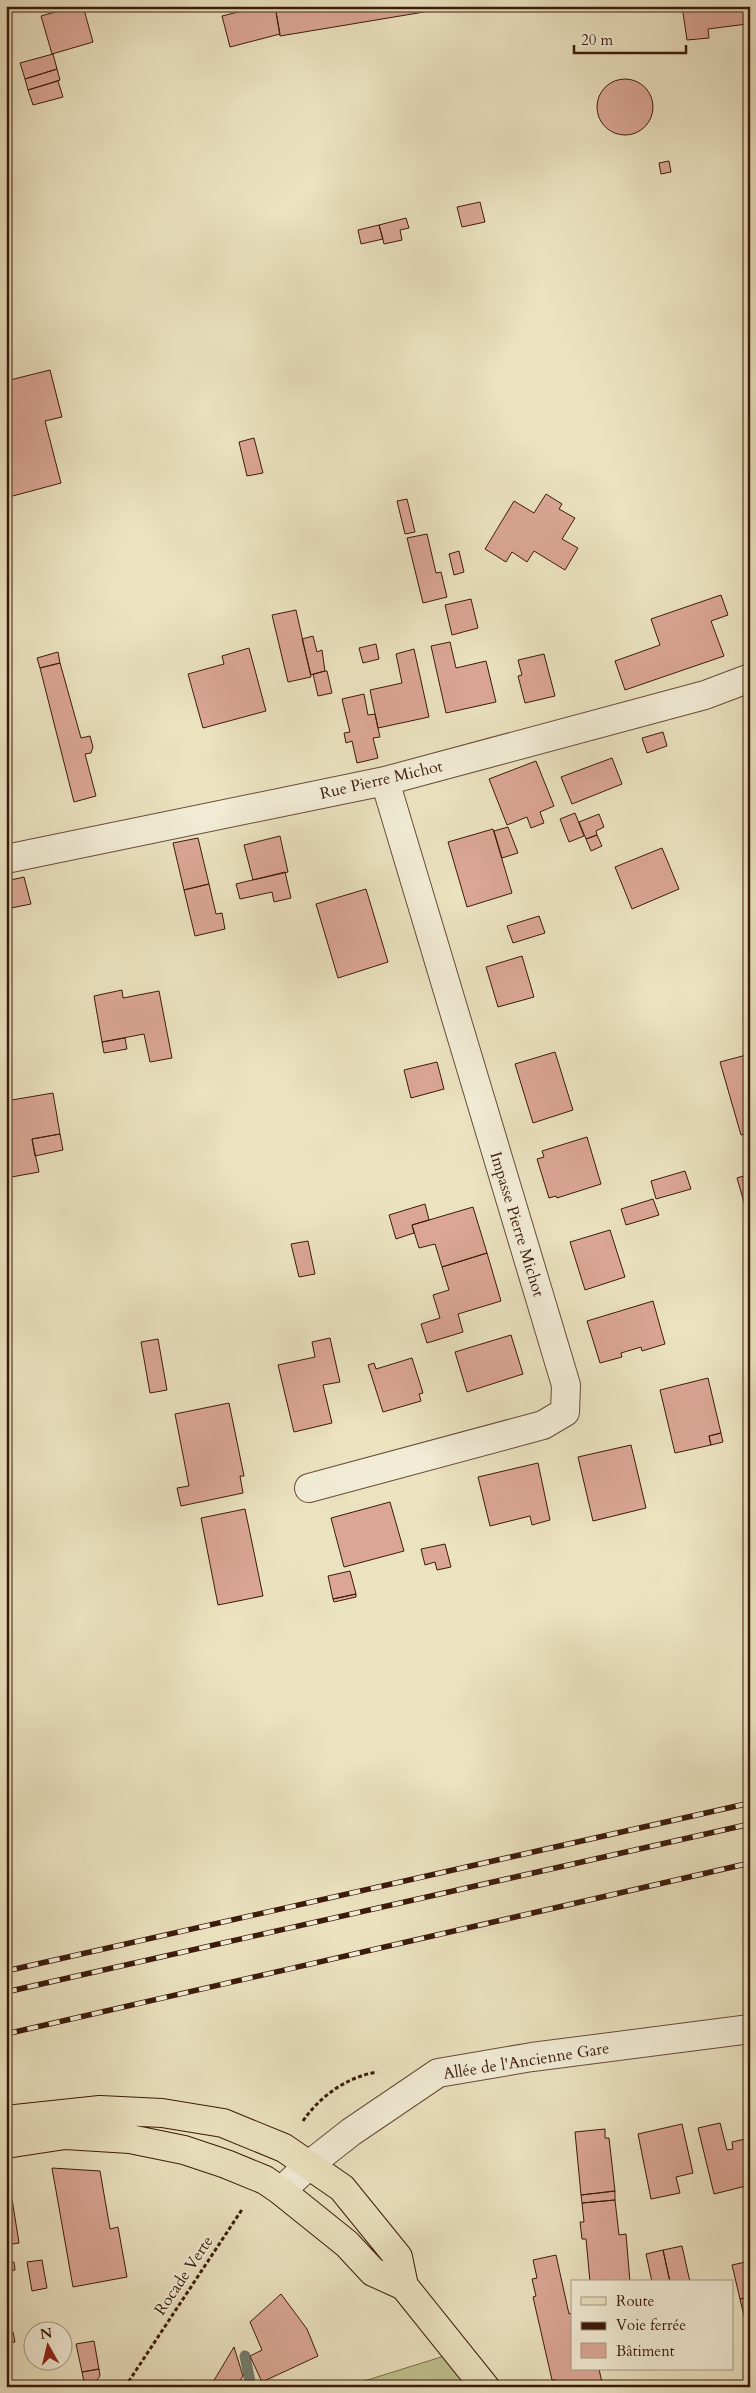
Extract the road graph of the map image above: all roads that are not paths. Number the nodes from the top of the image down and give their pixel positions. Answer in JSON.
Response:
{"nodes":[{"id":1,"x":750,"y":678,"type":"edge"},
{"id":2,"x":385,"y":781,"type":"junction"},
{"id":3,"x":6,"y":859,"type":"edge"},
{"id":4,"x":309,"y":1488,"type":"dead end"},
{"id":5,"x":750,"y":2029,"type":"edge"},
{"id":6,"x":6,"y":2120,"type":"edge"},
{"id":7,"x":6,"y":2144,"type":"edge"},
{"id":8,"x":309,"y":2165,"type":"junction"},
{"id":9,"x":273,"y":2186,"type":"junction"},
{"id":10,"x":404,"y":2286,"type":"junction"},
{"id":11,"x":485,"y":2387,"type":"edge"}],
"edges":[{"from":1,"to":2,"type":"street","name":"Rue Pierre Michot"},
{"from":2,"to":3,"type":"street","name":"Rue Pierre Michot"},
{"from":2,"to":4,"type":"street","name":"Impasse Pierre Michot"},
{"from":5,"to":8,"type":"street","name":"Allée de l'Ancienne Gare"},
{"from":6,"to":8,"type":"main road"},
{"from":7,"to":9,"type":"main road"},
{"from":8,"to":9,"type":"street","name":"Allée de l'Ancienne Gare"},
{"from":8,"to":10,"type":"main road"},
{"from":9,"to":10,"type":"main road"},
{"from":10,"to":11,"type":"main road"}]}
